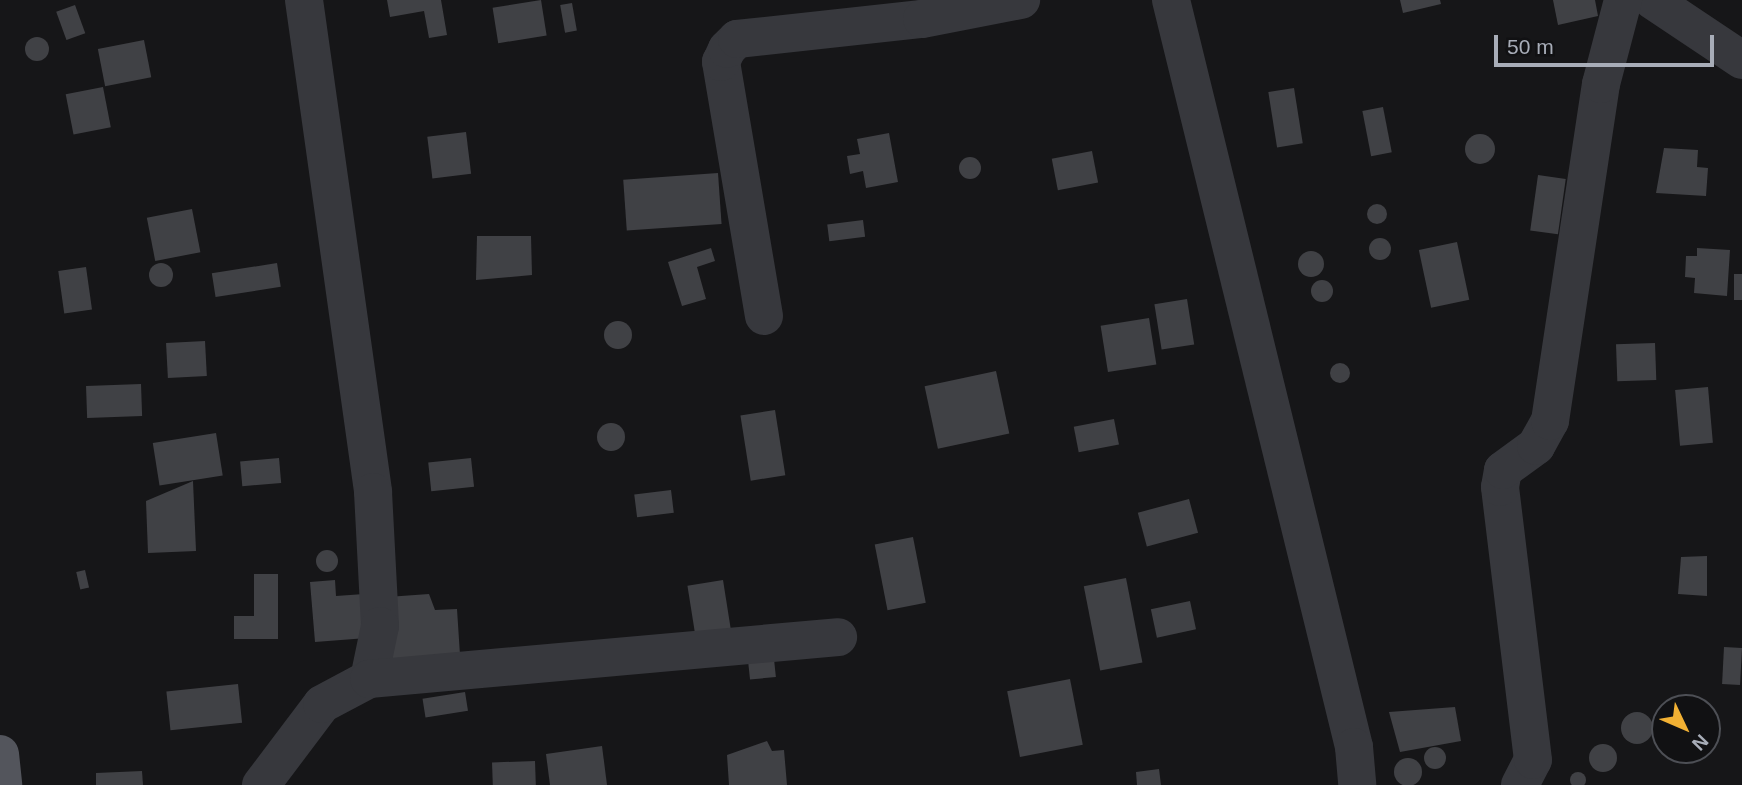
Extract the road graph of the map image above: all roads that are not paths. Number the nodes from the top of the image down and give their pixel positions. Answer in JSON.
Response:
{"nodes":[{"id":1,"x":304,"y":0,"type":"edge"},
{"id":2,"x":1021,"y":0,"type":"edge"},
{"id":3,"x":1171,"y":0,"type":"edge"},
{"id":4,"x":1623,"y":0,"type":"edge"},
{"id":5,"x":1652,"y":0,"type":"edge"},
{"id":6,"x":1742,"y":60,"type":"edge"},
{"id":7,"x":764,"y":316,"type":"dead end"},
{"id":8,"x":838,"y":638,"type":"dead end"},
{"id":9,"x":369,"y":679,"type":"junction"},
{"id":10,"x":0,"y":754,"type":"edge"},
{"id":11,"x":3,"y":785,"type":"edge"},
{"id":12,"x":261,"y":785,"type":"edge"},
{"id":13,"x":1357,"y":785,"type":"edge"},
{"id":14,"x":1520,"y":785,"type":"edge"}],
"edges":[{"from":1,"to":9,"type":"street"},
{"from":2,"to":7,"type":"street"},
{"from":3,"to":13,"type":"street"},
{"from":4,"to":14,"type":"street"},
{"from":5,"to":6,"type":"street"},
{"from":8,"to":9,"type":"street"},
{"from":9,"to":12,"type":"street"},
{"from":10,"to":11,"type":"main road"}]}
